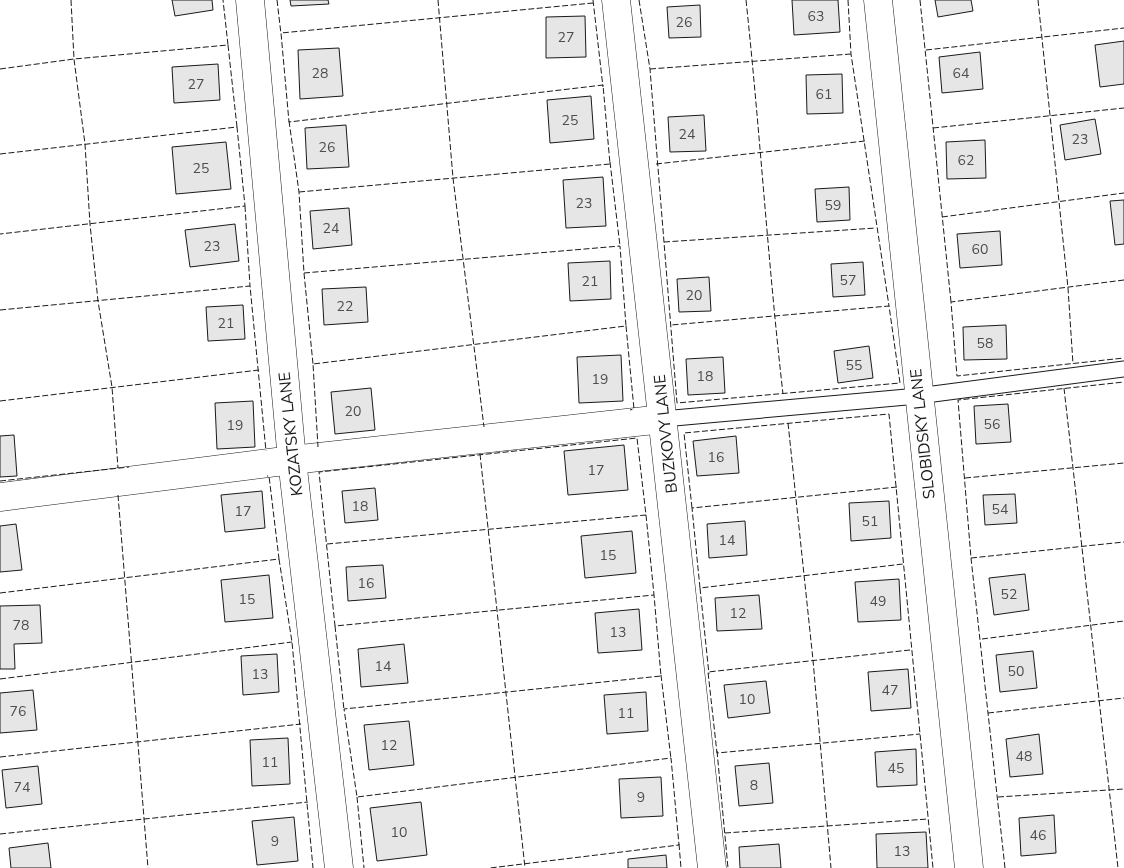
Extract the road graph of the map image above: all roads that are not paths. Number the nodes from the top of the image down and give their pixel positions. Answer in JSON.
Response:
{"nodes":[{"id":1,"x":250,"y":0,"type":"edge"},
{"id":2,"x":616,"y":0,"type":"edge"},
{"id":3,"x":878,"y":0,"type":"edge"},
{"id":4,"x":1124,"y":368,"type":"edge"},
{"id":5,"x":918,"y":396,"type":"junction"},
{"id":6,"x":663,"y":419,"type":"junction"},
{"id":7,"x":292,"y":460,"type":"junction"},
{"id":8,"x":0,"y":497,"type":"edge"},
{"id":9,"x":339,"y":868,"type":"edge"},
{"id":10,"x":712,"y":868,"type":"edge"},
{"id":11,"x":969,"y":868,"type":"edge"}],
"edges":[{"from":1,"to":7,"type":"street","name":"KOZATSKY LANE"},
{"from":2,"to":6,"type":"street","name":"BUZKOVY LANE"},
{"from":3,"to":5,"type":"street","name":"SLOBIDSKY LANE"},
{"from":4,"to":5,"type":"lane"},
{"from":5,"to":6,"type":"lane"},
{"from":5,"to":11,"type":"street","name":"SLOBIDSKY LANE"},
{"from":6,"to":7,"type":"street"},
{"from":6,"to":10,"type":"street","name":"BUZKOVY LANE"},
{"from":7,"to":8,"type":"street"},
{"from":7,"to":9,"type":"street","name":"KOZATSKY LANE"}]}
